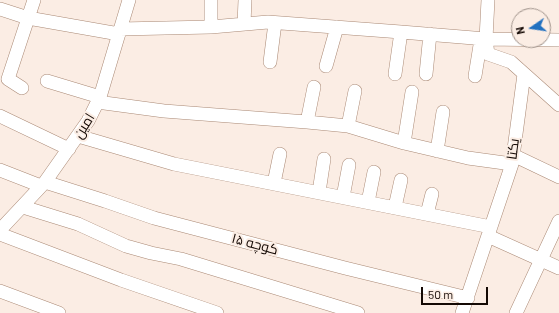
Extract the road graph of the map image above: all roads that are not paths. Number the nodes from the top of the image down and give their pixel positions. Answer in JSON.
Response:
{"nodes":[{"id":1,"x":34,"y":0,"type":"edge"},
{"id":2,"x":129,"y":0,"type":"edge"},
{"id":3,"x":212,"y":0,"type":"edge"},
{"id":4,"x":245,"y":0,"type":"edge"},
{"id":5,"x":485,"y":0,"type":"edge"},
{"id":6,"x":0,"y":9,"type":"edge"},
{"id":7,"x":28,"y":18,"type":"junction"},
{"id":8,"x":275,"y":23,"type":"junction"},
{"id":9,"x":244,"y":24,"type":"junction"},
{"id":10,"x":211,"y":27,"type":"junction"},
{"id":11,"x":337,"y":27,"type":"junction"},
{"id":12,"x":119,"y":32,"type":"junction"},
{"id":13,"x":401,"y":32,"type":"junction"},
{"id":14,"x":430,"y":34,"type":"junction"},
{"id":15,"x":483,"y":39,"type":"junction"},
{"id":16,"x":559,"y":40,"type":"edge"},
{"id":17,"x":270,"y":62,"type":"dead end"},
{"id":18,"x":326,"y":66,"type":"dead end"},
{"id":19,"x":395,"y":74,"type":"dead end"},
{"id":20,"x":426,"y":74,"type":"dead end"},
{"id":21,"x":524,"y":74,"type":"junction"},
{"id":22,"x":475,"y":76,"type":"dead end"},
{"id":23,"x":47,"y":81,"type":"dead end"},
{"id":24,"x":314,"y":87,"type":"dead end"},
{"id":25,"x":22,"y":88,"type":"dead end"},
{"id":26,"x":355,"y":92,"type":"dead end"},
{"id":27,"x":412,"y":92,"type":"dead end"},
{"id":28,"x":98,"y":100,"type":"junction"},
{"id":29,"x":559,"y":105,"type":"edge"},
{"id":30,"x":443,"y":112,"type":"dead end"},
{"id":31,"x":0,"y":116,"type":"edge"},
{"id":32,"x":307,"y":122,"type":"junction"},
{"id":33,"x":348,"y":126,"type":"junction"},
{"id":34,"x":78,"y":136,"type":"junction"},
{"id":35,"x":404,"y":143,"type":"junction"},
{"id":36,"x":69,"y":149,"type":"junction"},
{"id":37,"x":437,"y":151,"type":"junction"},
{"id":38,"x":280,"y":154,"type":"dead end"},
{"id":39,"x":324,"y":160,"type":"dead end"},
{"id":40,"x":512,"y":160,"type":"junction"},
{"id":41,"x":349,"y":165,"type":"dead end"},
{"id":42,"x":0,"y":170,"type":"edge"},
{"id":43,"x":374,"y":172,"type":"dead end"},
{"id":44,"x":559,"y":177,"type":"edge"},
{"id":45,"x":401,"y":180,"type":"dead end"},
{"id":46,"x":274,"y":183,"type":"junction"},
{"id":47,"x":43,"y":184,"type":"junction"},
{"id":48,"x":318,"y":192,"type":"junction"},
{"id":49,"x":432,"y":194,"type":"dead end"},
{"id":50,"x":343,"y":197,"type":"junction"},
{"id":51,"x":368,"y":202,"type":"junction"},
{"id":52,"x":23,"y":207,"type":"junction"},
{"id":53,"x":395,"y":207,"type":"junction"},
{"id":54,"x":427,"y":214,"type":"junction"},
{"id":55,"x":559,"y":221,"type":"edge"},
{"id":56,"x":1,"y":228,"type":"edge"},
{"id":57,"x":489,"y":231,"type":"junction"},
{"id":58,"x":541,"y":260,"type":"junction"},
{"id":59,"x":559,"y":268,"type":"edge"},
{"id":60,"x":0,"y":291,"type":"edge"},
{"id":61,"x":468,"y":298,"type":"junction"},
{"id":62,"x":60,"y":313,"type":"edge"},
{"id":63,"x":217,"y":313,"type":"edge"},
{"id":64,"x":358,"y":313,"type":"edge"},
{"id":65,"x":462,"y":313,"type":"edge"},
{"id":66,"x":516,"y":313,"type":"edge"}],
"edges":[{"from":1,"to":7,"type":"street"},
{"from":2,"to":12,"type":"street","name":"امین"},
{"from":3,"to":10,"type":"street"},
{"from":4,"to":9,"type":"street"},
{"from":5,"to":15,"type":"street"},
{"from":6,"to":7,"type":"street"},
{"from":7,"to":12,"type":"street"},
{"from":7,"to":25,"type":"street"},
{"from":8,"to":9,"type":"street"},
{"from":8,"to":11,"type":"street"},
{"from":8,"to":17,"type":"street"},
{"from":9,"to":10,"type":"street"},
{"from":10,"to":12,"type":"street"},
{"from":11,"to":13,"type":"street"},
{"from":11,"to":18,"type":"street"},
{"from":12,"to":28,"type":"street","name":"امین"},
{"from":13,"to":14,"type":"street"},
{"from":13,"to":19,"type":"street"},
{"from":14,"to":15,"type":"street"},
{"from":14,"to":20,"type":"street"},
{"from":15,"to":16,"type":"street"},
{"from":15,"to":21,"type":"street"},
{"from":15,"to":22,"type":"street"},
{"from":21,"to":29,"type":"street"},
{"from":21,"to":40,"type":"street","name":"یکتا"},
{"from":23,"to":28,"type":"street"},
{"from":24,"to":32,"type":"street"},
{"from":26,"to":33,"type":"street"},
{"from":27,"to":35,"type":"street"},
{"from":28,"to":32,"type":"street"},
{"from":28,"to":34,"type":"street","name":"امین"},
{"from":30,"to":37,"type":"street"},
{"from":31,"to":36,"type":"street"},
{"from":32,"to":33,"type":"street"},
{"from":33,"to":35,"type":"street"},
{"from":34,"to":36,"type":"street","name":"امین"},
{"from":34,"to":46,"type":"street"},
{"from":35,"to":37,"type":"street"},
{"from":36,"to":47,"type":"street","name":"امین"},
{"from":37,"to":40,"type":"street"},
{"from":38,"to":46,"type":"street"},
{"from":39,"to":48,"type":"street"},
{"from":40,"to":44,"type":"street"},
{"from":40,"to":57,"type":"street","name":"یکتا"},
{"from":41,"to":50,"type":"street"},
{"from":42,"to":47,"type":"street","name":"کوچه ۱۵"},
{"from":43,"to":51,"type":"street"},
{"from":45,"to":53,"type":"street"},
{"from":46,"to":48,"type":"street"},
{"from":47,"to":52,"type":"street","name":"امین"},
{"from":47,"to":61,"type":"street","name":"کوچه ۱۵"},
{"from":48,"to":50,"type":"street"},
{"from":49,"to":54,"type":"street"},
{"from":50,"to":51,"type":"street"},
{"from":51,"to":53,"type":"street"},
{"from":52,"to":56,"type":"street","name":"امین"},
{"from":52,"to":64,"type":"street"},
{"from":53,"to":54,"type":"street"},
{"from":54,"to":57,"type":"street"},
{"from":55,"to":58,"type":"street"},
{"from":56,"to":63,"type":"street"},
{"from":57,"to":58,"type":"street"},
{"from":57,"to":61,"type":"street","name":"یکتا"},
{"from":58,"to":59,"type":"street"},
{"from":58,"to":66,"type":"street"},
{"from":60,"to":62,"type":"street"},
{"from":61,"to":65,"type":"street","name":"یکتا"}]}
